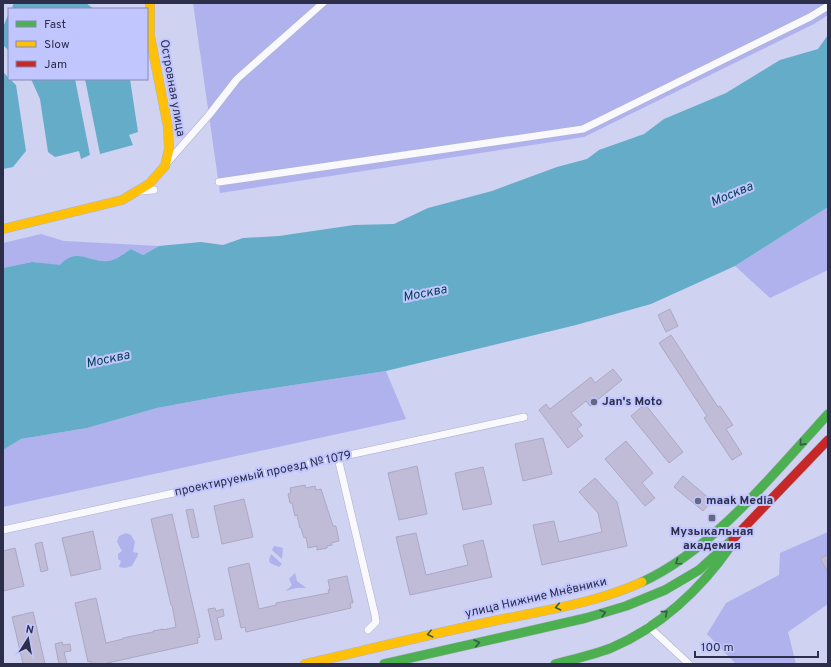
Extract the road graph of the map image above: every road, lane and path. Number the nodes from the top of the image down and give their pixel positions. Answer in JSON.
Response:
{"nodes":[{"id":1,"x":150,"y":3,"type":"edge"},
{"id":2,"x":323,"y":3,"type":"edge"},
{"id":3,"x":828,"y":6,"type":"edge"},
{"id":4,"x":164,"y":166,"type":"junction"},
{"id":5,"x":219,"y":182,"type":"dead end"},
{"id":6,"x":154,"y":190,"type":"dead end"},
{"id":7,"x":138,"y":191,"type":"junction"},
{"id":8,"x":3,"y":230,"type":"edge"},
{"id":9,"x":828,"y":414,"type":"edge"},
{"id":10,"x":524,"y":417,"type":"dead end"},
{"id":11,"x":828,"y":440,"type":"edge"},
{"id":12,"x":338,"y":458,"type":"junction"},
{"id":13,"x":3,"y":530,"type":"edge"},
{"id":14,"x":738,"y":534,"type":"junction"},
{"id":15,"x":648,"y":626,"type":"junction"},
{"id":16,"x":368,"y":630,"type":"dead end"},
{"id":17,"x":305,"y":664,"type":"edge"},
{"id":18,"x":384,"y":664,"type":"edge"},
{"id":19,"x":555,"y":664,"type":"edge"},
{"id":20,"x":689,"y":664,"type":"edge"}],
"edges":[{"from":1,"to":4,"type":"main road","name":"Островная улица"},
{"from":2,"to":4,"type":"street"},
{"from":3,"to":5,"type":"street"},
{"from":4,"to":7,"type":"main road","name":"Островная улица"},
{"from":6,"to":7,"type":"street"},
{"from":7,"to":8,"type":"main road","name":"Островная улица"},
{"from":9,"to":17,"type":"main road","name":"улица Нижние Мнёвники","one_way":true},
{"from":10,"to":12,"type":"street","name":"проектируемый проезд № 1079"},
{"from":11,"to":14,"type":"main road"},
{"from":12,"to":13,"type":"street","name":"проектируемый проезд № 1079"},
{"from":12,"to":16,"type":"street"},
{"from":15,"to":14,"type":"main road","one_way":true},
{"from":18,"to":14,"type":"main road","one_way":true},
{"from":15,"to":19,"type":"main road"},
{"from":15,"to":20,"type":"street"}]}
